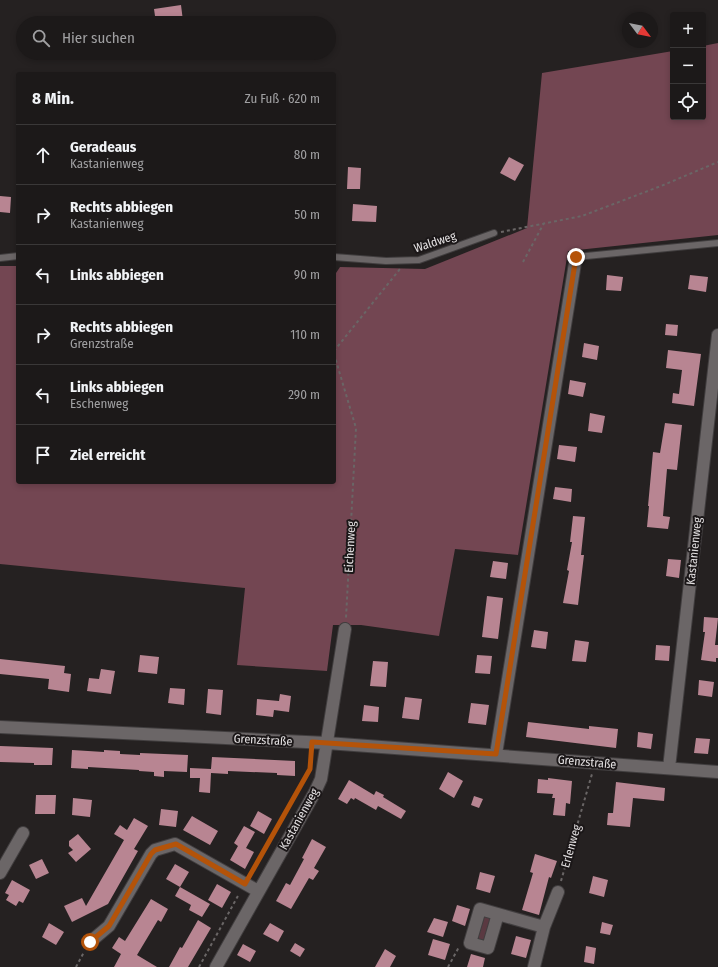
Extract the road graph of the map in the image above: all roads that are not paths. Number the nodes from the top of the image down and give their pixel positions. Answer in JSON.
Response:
{"nodes":[{"id":1,"x":494,"y":233,"type":"road end"},
{"id":2,"x":718,"y":243,"type":"edge"},
{"id":3,"x":16,"y":256,"type":"edge"},
{"id":4,"x":336,"y":257,"type":"edge"},
{"id":5,"x":576,"y":257,"type":"joint"},
{"id":6,"x":0,"y":258,"type":"edge"},
{"id":7,"x":718,"y":335,"type":"edge"},
{"id":8,"x":346,"y":629,"type":"road end"},
{"id":9,"x":0,"y":727,"type":"edge"},
{"id":10,"x":327,"y":742,"type":"junction"},
{"id":11,"x":496,"y":754,"type":"junction"},
{"id":12,"x":669,"y":768,"type":"junction"},
{"id":13,"x":718,"y":772,"type":"edge"},
{"id":14,"x":23,"y":833,"type":"dead end"},
{"id":15,"x":0,"y":873,"type":"edge"},
{"id":16,"x":258,"y":891,"type":"junction"},
{"id":17,"x":558,"y":892,"type":"road end"},
{"id":18,"x":498,"y":914,"type":"junction"},
{"id":19,"x":544,"y":927,"type":"junction"},
{"id":20,"x":90,"y":942,"type":"road end"},
{"id":21,"x":216,"y":967,"type":"edge"},
{"id":22,"x":534,"y":967,"type":"edge"}],
"edges":[{"from":1,"to":4,"type":"lane","name":"Waldweg"},
{"from":2,"to":5,"type":"lane"},
{"from":3,"to":6,"type":"lane"},
{"from":5,"to":11,"type":"street"},
{"from":7,"to":12,"type":"street","name":"Kastanienweg"},
{"from":8,"to":10,"type":"street"},
{"from":9,"to":10,"type":"street","name":"Grenzstraße"},
{"from":10,"to":11,"type":"street","name":"Grenzstraße"},
{"from":10,"to":16,"type":"street","name":"Kastanienweg"},
{"from":11,"to":12,"type":"street","name":"Grenzstraße"},
{"from":12,"to":13,"type":"street","name":"Grenzstraße"},
{"from":14,"to":15,"type":"street"},
{"from":16,"to":20,"type":"street"},
{"from":16,"to":21,"type":"street","name":"Kastanienweg"},
{"from":17,"to":19,"type":"street"},
{"from":18,"to":18,"type":"street"},
{"from":18,"to":19,"type":"street"},
{"from":19,"to":22,"type":"street"}]}
